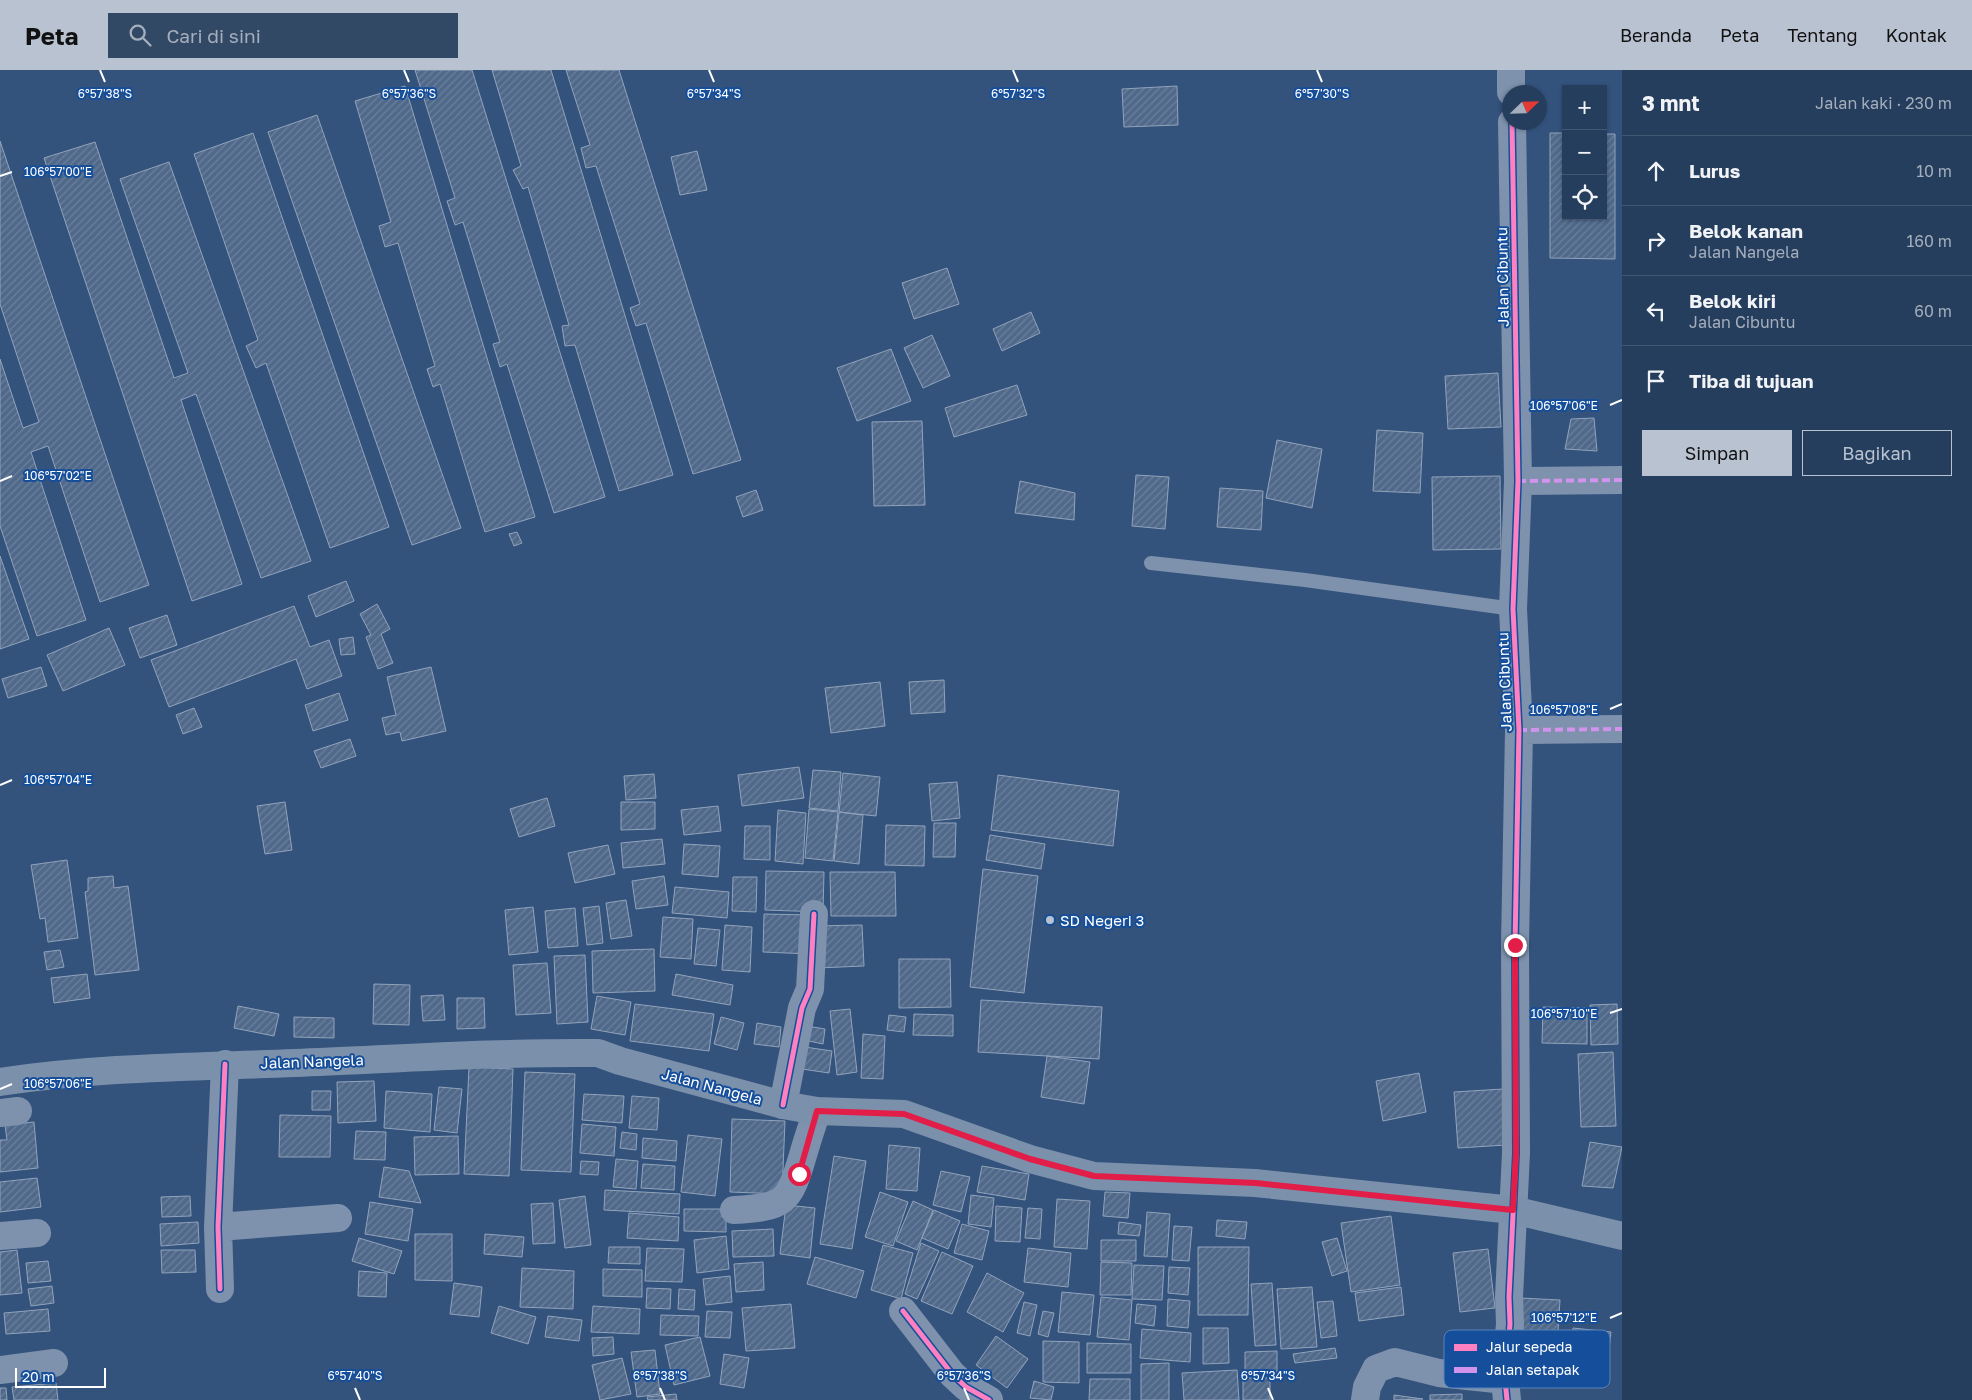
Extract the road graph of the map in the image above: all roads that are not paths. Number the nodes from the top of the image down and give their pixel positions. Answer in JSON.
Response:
{"nodes":[{"id":1,"x":1511,"y":70,"type":"edge"},
{"id":2,"x":1511,"y":85,"type":"edge"},
{"id":3,"x":1512,"y":130,"type":"edge"},
{"id":4,"x":1622,"y":480,"type":"edge"},
{"id":5,"x":1518,"y":481,"type":"junction"},
{"id":6,"x":1151,"y":563,"type":"dead end"},
{"id":7,"x":1513,"y":609,"type":"junction"},
{"id":8,"x":1622,"y":729,"type":"edge"},
{"id":9,"x":1519,"y":730,"type":"junction"},
{"id":10,"x":814,"y":914,"type":"dead end"},
{"id":11,"x":225,"y":1064,"type":"junction"},
{"id":12,"x":0,"y":1082,"type":"edge"},
{"id":13,"x":783,"y":1105,"type":"junction"},
{"id":14,"x":817,"y":1111,"type":"junction"},
{"id":15,"x":734,"y":1210,"type":"dead end"},
{"id":16,"x":1513,"y":1210,"type":"junction"},
{"id":17,"x":338,"y":1218,"type":"dead end"},
{"id":18,"x":218,"y":1228,"type":"junction"},
{"id":19,"x":37,"y":1232,"type":"dead end"},
{"id":20,"x":0,"y":1236,"type":"edge"},
{"id":21,"x":1622,"y":1236,"type":"edge"},
{"id":22,"x":220,"y":1288,"type":"dead end"},
{"id":23,"x":903,"y":1311,"type":"dead end"},
{"id":24,"x":1510,"y":1330,"type":"edge"},
{"id":25,"x":54,"y":1363,"type":"dead end"},
{"id":26,"x":0,"y":1370,"type":"edge"},
{"id":27,"x":1444,"y":1374,"type":"edge"},
{"id":28,"x":989,"y":1400,"type":"edge"},
{"id":29,"x":1365,"y":1400,"type":"edge"}],
"edges":[{"from":1,"to":2,"type":"street"},
{"from":3,"to":5,"type":"street","name":"Jalan Cibuntu"},
{"from":4,"to":5,"type":"street"},
{"from":5,"to":7,"type":"street","name":"Jalan Cibuntu"},
{"from":6,"to":7,"type":"lane"},
{"from":7,"to":9,"type":"street","name":"Jalan Cibuntu"},
{"from":8,"to":9,"type":"street"},
{"from":9,"to":16,"type":"street","name":"Jalan Cibuntu"},
{"from":10,"to":13,"type":"street"},
{"from":11,"to":12,"type":"main road","name":"Jalan Nangela"},
{"from":11,"to":13,"type":"main road","name":"Jalan Nangela"},
{"from":11,"to":18,"type":"street"},
{"from":13,"to":14,"type":"main road","name":"Jalan Nangela"},
{"from":14,"to":15,"type":"street"},
{"from":14,"to":16,"type":"main road","name":"Jalan Nangela"},
{"from":16,"to":21,"type":"main road","name":"Jalan Nangela"},
{"from":16,"to":24,"type":"street","name":"Jalan Cibuntu"},
{"from":17,"to":18,"type":"street"},
{"from":18,"to":22,"type":"street"},
{"from":19,"to":20,"type":"street"},
{"from":23,"to":28,"type":"street"},
{"from":25,"to":26,"type":"street"},
{"from":27,"to":29,"type":"street"}]}
